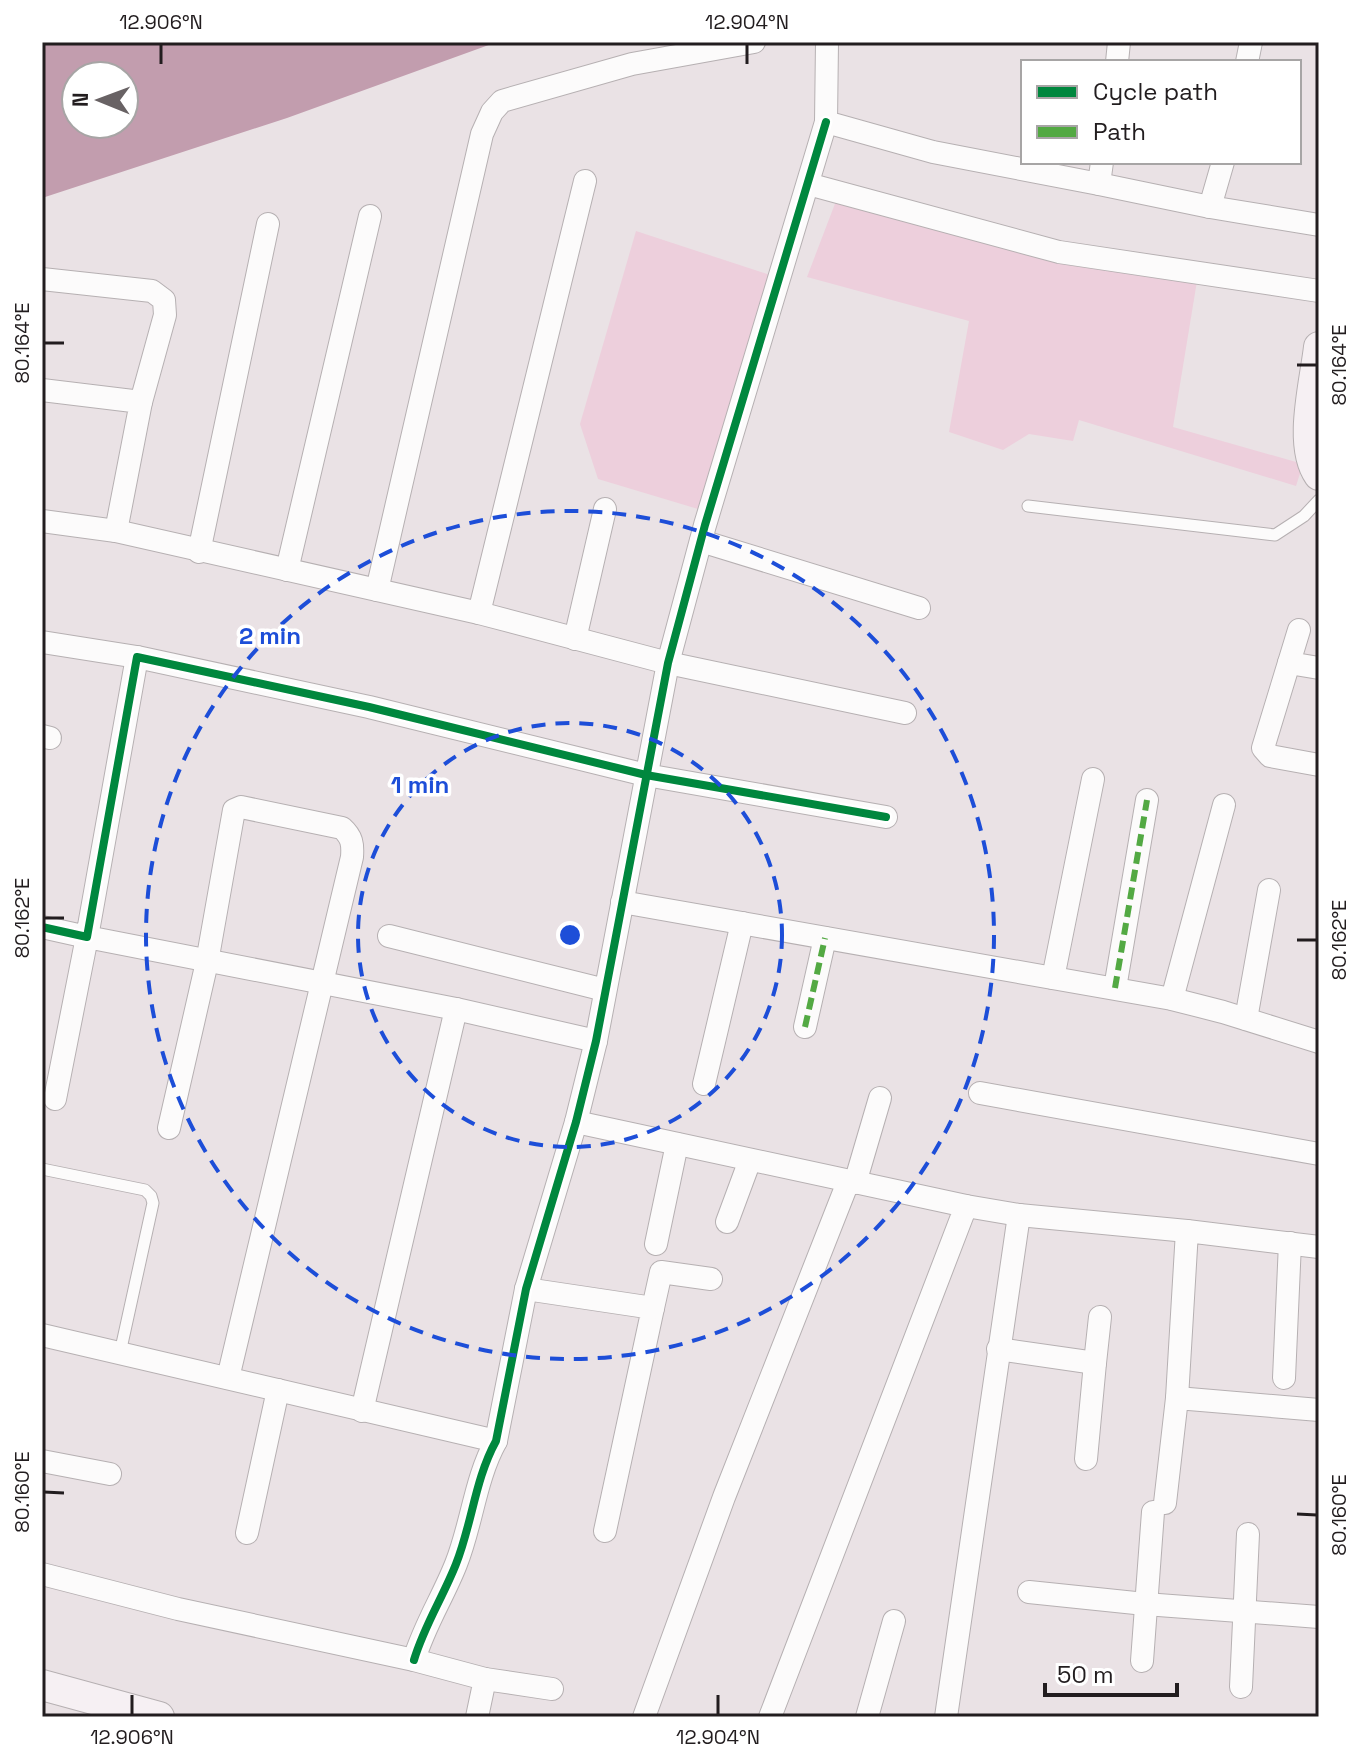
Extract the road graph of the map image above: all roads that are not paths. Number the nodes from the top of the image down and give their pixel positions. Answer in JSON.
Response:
{"nodes":[{"id":1,"x":754,"y":42,"type":"edge"},
{"id":2,"x":827,"y":42,"type":"edge"},
{"id":3,"x":826,"y":122,"type":"junction"},
{"id":4,"x":1021,"y":163,"type":"edge"},
{"id":5,"x":1029,"y":164,"type":"edge"},
{"id":6,"x":1222,"y":164,"type":"edge"},
{"id":7,"x":1101,"y":173,"type":"edge"},
{"id":8,"x":585,"y":181,"type":"dead end"},
{"id":9,"x":808,"y":184,"type":"junction"},
{"id":10,"x":1210,"y":207,"type":"junction"},
{"id":11,"x":370,"y":216,"type":"dead end"},
{"id":12,"x":268,"y":224,"type":"dead end"},
{"id":13,"x":1319,"y":225,"type":"edge"},
{"id":14,"x":42,"y":279,"type":"edge"},
{"id":15,"x":1319,"y":291,"type":"edge"},
{"id":16,"x":1319,"y":347,"type":"edge"},
{"id":17,"x":42,"y":390,"type":"edge"},
{"id":18,"x":141,"y":402,"type":"junction"},
{"id":19,"x":1319,"y":475,"type":"edge"},
{"id":20,"x":1319,"y":500,"type":"edge"},
{"id":21,"x":1028,"y":506,"type":"dead end"},
{"id":22,"x":605,"y":509,"type":"dead end"},
{"id":23,"x":42,"y":521,"type":"edge"},
{"id":24,"x":116,"y":531,"type":"junction"},
{"id":25,"x":701,"y":541,"type":"junction"},
{"id":26,"x":199,"y":552,"type":"junction"},
{"id":27,"x":287,"y":570,"type":"junction"},
{"id":28,"x":377,"y":590,"type":"junction"},
{"id":29,"x":919,"y":608,"type":"dead end"},
{"id":30,"x":479,"y":613,"type":"junction"},
{"id":31,"x":1299,"y":630,"type":"dead end"},
{"id":32,"x":575,"y":639,"type":"junction"},
{"id":33,"x":42,"y":642,"type":"edge"},
{"id":34,"x":137,"y":657,"type":"junction"},
{"id":35,"x":668,"y":663,"type":"junction"},
{"id":36,"x":1289,"y":663,"type":"junction"},
{"id":37,"x":1319,"y":668,"type":"edge"},
{"id":38,"x":905,"y":713,"type":"dead end"},
{"id":39,"x":1319,"y":765,"type":"edge"},
{"id":40,"x":646,"y":775,"type":"junction"},
{"id":41,"x":1093,"y":779,"type":"dead end"},
{"id":42,"x":1147,"y":800,"type":"dead end"},
{"id":43,"x":1224,"y":805,"type":"dead end"},
{"id":44,"x":886,"y":817,"type":"dead end"},
{"id":45,"x":1269,"y":890,"type":"dead end"},
{"id":46,"x":622,"y":902,"type":"junction"},
{"id":47,"x":742,"y":923,"type":"junction"},
{"id":48,"x":42,"y":927,"type":"edge"},
{"id":49,"x":389,"y":936,"type":"dead end"},
{"id":50,"x":87,"y":937,"type":"junction"},
{"id":51,"x":825,"y":938,"type":"junction"},
{"id":52,"x":207,"y":962,"type":"junction"},
{"id":53,"x":1053,"y":978,"type":"junction"},
{"id":54,"x":322,"y":984,"type":"junction"},
{"id":55,"x":1115,"y":988,"type":"junction"},
{"id":56,"x":605,"y":990,"type":"junction"},
{"id":57,"x":1172,"y":999,"type":"junction"},
{"id":58,"x":456,"y":1009,"type":"junction"},
{"id":59,"x":1246,"y":1019,"type":"junction"},
{"id":60,"x":805,"y":1027,"type":"dead end"},
{"id":61,"x":596,"y":1041,"type":"junction"},
{"id":62,"x":1319,"y":1042,"type":"edge"},
{"id":63,"x":704,"y":1084,"type":"dead end"},
{"id":64,"x":980,"y":1093,"type":"dead end"},
{"id":65,"x":880,"y":1098,"type":"dead end"},
{"id":66,"x":55,"y":1099,"type":"dead end"},
{"id":67,"x":576,"y":1122,"type":"junction"},
{"id":68,"x":169,"y":1128,"type":"dead end"},
{"id":69,"x":677,"y":1144,"type":"junction"},
{"id":70,"x":1319,"y":1154,"type":"edge"},
{"id":71,"x":750,"y":1160,"type":"junction"},
{"id":72,"x":42,"y":1169,"type":"edge"},
{"id":73,"x":851,"y":1183,"type":"junction"},
{"id":74,"x":966,"y":1206,"type":"junction"},
{"id":75,"x":1019,"y":1215,"type":"junction"},
{"id":76,"x":727,"y":1222,"type":"dead end"},
{"id":77,"x":1187,"y":1231,"type":"junction"},
{"id":78,"x":1290,"y":1243,"type":"junction"},
{"id":79,"x":656,"y":1244,"type":"dead end"},
{"id":80,"x":1319,"y":1247,"type":"edge"},
{"id":81,"x":711,"y":1279,"type":"dead end"},
{"id":82,"x":526,"y":1289,"type":"junction"},
{"id":83,"x":653,"y":1308,"type":"junction"},
{"id":84,"x":1100,"y":1317,"type":"dead end"},
{"id":85,"x":42,"y":1335,"type":"edge"},
{"id":86,"x":998,"y":1349,"type":"junction"},
{"id":87,"x":120,"y":1353,"type":"junction"},
{"id":88,"x":1095,"y":1363,"type":"junction"},
{"id":89,"x":228,"y":1378,"type":"junction"},
{"id":90,"x":1284,"y":1378,"type":"dead end"},
{"id":91,"x":278,"y":1390,"type":"junction"},
{"id":92,"x":1177,"y":1398,"type":"junction"},
{"id":93,"x":1319,"y":1410,"type":"edge"},
{"id":94,"x":362,"y":1411,"type":"junction"},
{"id":95,"x":496,"y":1441,"type":"junction"},
{"id":96,"x":1086,"y":1459,"type":"dead end"},
{"id":97,"x":42,"y":1461,"type":"edge"},
{"id":98,"x":110,"y":1474,"type":"dead end"},
{"id":99,"x":605,"y":1531,"type":"dead end"},
{"id":100,"x":247,"y":1533,"type":"dead end"},
{"id":101,"x":1248,"y":1534,"type":"dead end"},
{"id":102,"x":42,"y":1574,"type":"edge"},
{"id":103,"x":1029,"y":1592,"type":"dead end"},
{"id":104,"x":1145,"y":1604,"type":"junction"},
{"id":105,"x":1245,"y":1611,"type":"junction"},
{"id":106,"x":1319,"y":1617,"type":"edge"},
{"id":107,"x":894,"y":1621,"type":"dead end"},
{"id":108,"x":414,"y":1660,"type":"junction"},
{"id":109,"x":1142,"y":1661,"type":"dead end"},
{"id":110,"x":485,"y":1679,"type":"junction"},
{"id":111,"x":42,"y":1685,"type":"edge"},
{"id":112,"x":1241,"y":1687,"type":"dead end"},
{"id":113,"x":552,"y":1689,"type":"dead end"},
{"id":114,"x":159,"y":1717,"type":"edge"},
{"id":115,"x":477,"y":1717,"type":"edge"},
{"id":116,"x":644,"y":1717,"type":"edge"},
{"id":117,"x":770,"y":1717,"type":"edge"},
{"id":118,"x":867,"y":1717,"type":"edge"},
{"id":119,"x":946,"y":1717,"type":"edge"}],
"edges":[{"from":1,"to":28,"type":"street"},
{"from":2,"to":3,"type":"street"},
{"from":3,"to":4,"type":"street"},
{"from":3,"to":9,"type":"street"},
{"from":5,"to":7,"type":"street"},
{"from":6,"to":10,"type":"street"},
{"from":7,"to":10,"type":"street"},
{"from":8,"to":30,"type":"street"},
{"from":9,"to":15,"type":"street"},
{"from":9,"to":25,"type":"street"},
{"from":10,"to":13,"type":"street"},
{"from":11,"to":27,"type":"street"},
{"from":12,"to":26,"type":"street"},
{"from":14,"to":18,"type":"street"},
{"from":16,"to":19,"type":"street"},
{"from":17,"to":18,"type":"street"},
{"from":18,"to":24,"type":"street"},
{"from":20,"to":21,"type":"lane"},
{"from":22,"to":32,"type":"street"},
{"from":23,"to":24,"type":"street"},
{"from":24,"to":26,"type":"street"},
{"from":25,"to":29,"type":"street"},
{"from":25,"to":35,"type":"street"},
{"from":26,"to":27,"type":"street"},
{"from":27,"to":28,"type":"street"},
{"from":28,"to":30,"type":"street"},
{"from":30,"to":32,"type":"street"},
{"from":31,"to":36,"type":"street"},
{"from":32,"to":35,"type":"street"},
{"from":33,"to":34,"type":"street"},
{"from":34,"to":40,"type":"street"},
{"from":34,"to":50,"type":"street"},
{"from":35,"to":38,"type":"street"},
{"from":35,"to":40,"type":"street"},
{"from":36,"to":37,"type":"street"},
{"from":36,"to":39,"type":"street"},
{"from":40,"to":44,"type":"street"},
{"from":40,"to":46,"type":"street"},
{"from":41,"to":53,"type":"street"},
{"from":42,"to":55,"type":"street"},
{"from":43,"to":57,"type":"street"},
{"from":45,"to":59,"type":"street"},
{"from":46,"to":47,"type":"street"},
{"from":46,"to":56,"type":"street"},
{"from":47,"to":51,"type":"street"},
{"from":47,"to":63,"type":"street"},
{"from":48,"to":50,"type":"street"},
{"from":49,"to":56,"type":"street"},
{"from":50,"to":52,"type":"street"},
{"from":50,"to":66,"type":"street"},
{"from":51,"to":53,"type":"street"},
{"from":51,"to":60,"type":"street"},
{"from":52,"to":54,"type":"street"},
{"from":52,"to":54,"type":"street"},
{"from":52,"to":68,"type":"street"},
{"from":53,"to":55,"type":"street"},
{"from":54,"to":58,"type":"street"},
{"from":54,"to":89,"type":"street"},
{"from":55,"to":57,"type":"street"},
{"from":56,"to":61,"type":"street"},
{"from":57,"to":59,"type":"street"},
{"from":58,"to":61,"type":"street"},
{"from":58,"to":94,"type":"street"},
{"from":59,"to":62,"type":"street"},
{"from":61,"to":67,"type":"street"},
{"from":64,"to":70,"type":"street"},
{"from":65,"to":73,"type":"street"},
{"from":67,"to":69,"type":"street"},
{"from":67,"to":82,"type":"street"},
{"from":69,"to":71,"type":"street"},
{"from":69,"to":79,"type":"street"},
{"from":71,"to":73,"type":"street"},
{"from":71,"to":76,"type":"street"},
{"from":72,"to":87,"type":"lane"},
{"from":73,"to":74,"type":"street"},
{"from":73,"to":116,"type":"street"},
{"from":74,"to":75,"type":"street"},
{"from":74,"to":117,"type":"street"},
{"from":75,"to":77,"type":"street"},
{"from":75,"to":86,"type":"street"},
{"from":77,"to":78,"type":"street"},
{"from":77,"to":92,"type":"street"},
{"from":78,"to":80,"type":"street"},
{"from":78,"to":90,"type":"street"},
{"from":81,"to":83,"type":"street"},
{"from":82,"to":83,"type":"street"},
{"from":82,"to":95,"type":"street"},
{"from":83,"to":99,"type":"street"},
{"from":84,"to":88,"type":"street"},
{"from":85,"to":87,"type":"street"},
{"from":86,"to":88,"type":"street"},
{"from":86,"to":119,"type":"street"},
{"from":87,"to":89,"type":"street"},
{"from":88,"to":96,"type":"street"},
{"from":89,"to":91,"type":"street"},
{"from":91,"to":94,"type":"street"},
{"from":91,"to":100,"type":"street"},
{"from":92,"to":93,"type":"street"},
{"from":92,"to":104,"type":"street"},
{"from":94,"to":95,"type":"street"},
{"from":95,"to":108,"type":"street"},
{"from":97,"to":98,"type":"street"},
{"from":101,"to":105,"type":"street"},
{"from":102,"to":108,"type":"street"},
{"from":103,"to":104,"type":"street"},
{"from":104,"to":105,"type":"street"},
{"from":104,"to":109,"type":"street"},
{"from":105,"to":106,"type":"street"},
{"from":105,"to":112,"type":"street"},
{"from":107,"to":118,"type":"street"},
{"from":108,"to":110,"type":"street"},
{"from":110,"to":113,"type":"street"},
{"from":110,"to":115,"type":"street"},
{"from":111,"to":114,"type":"street"}]}
